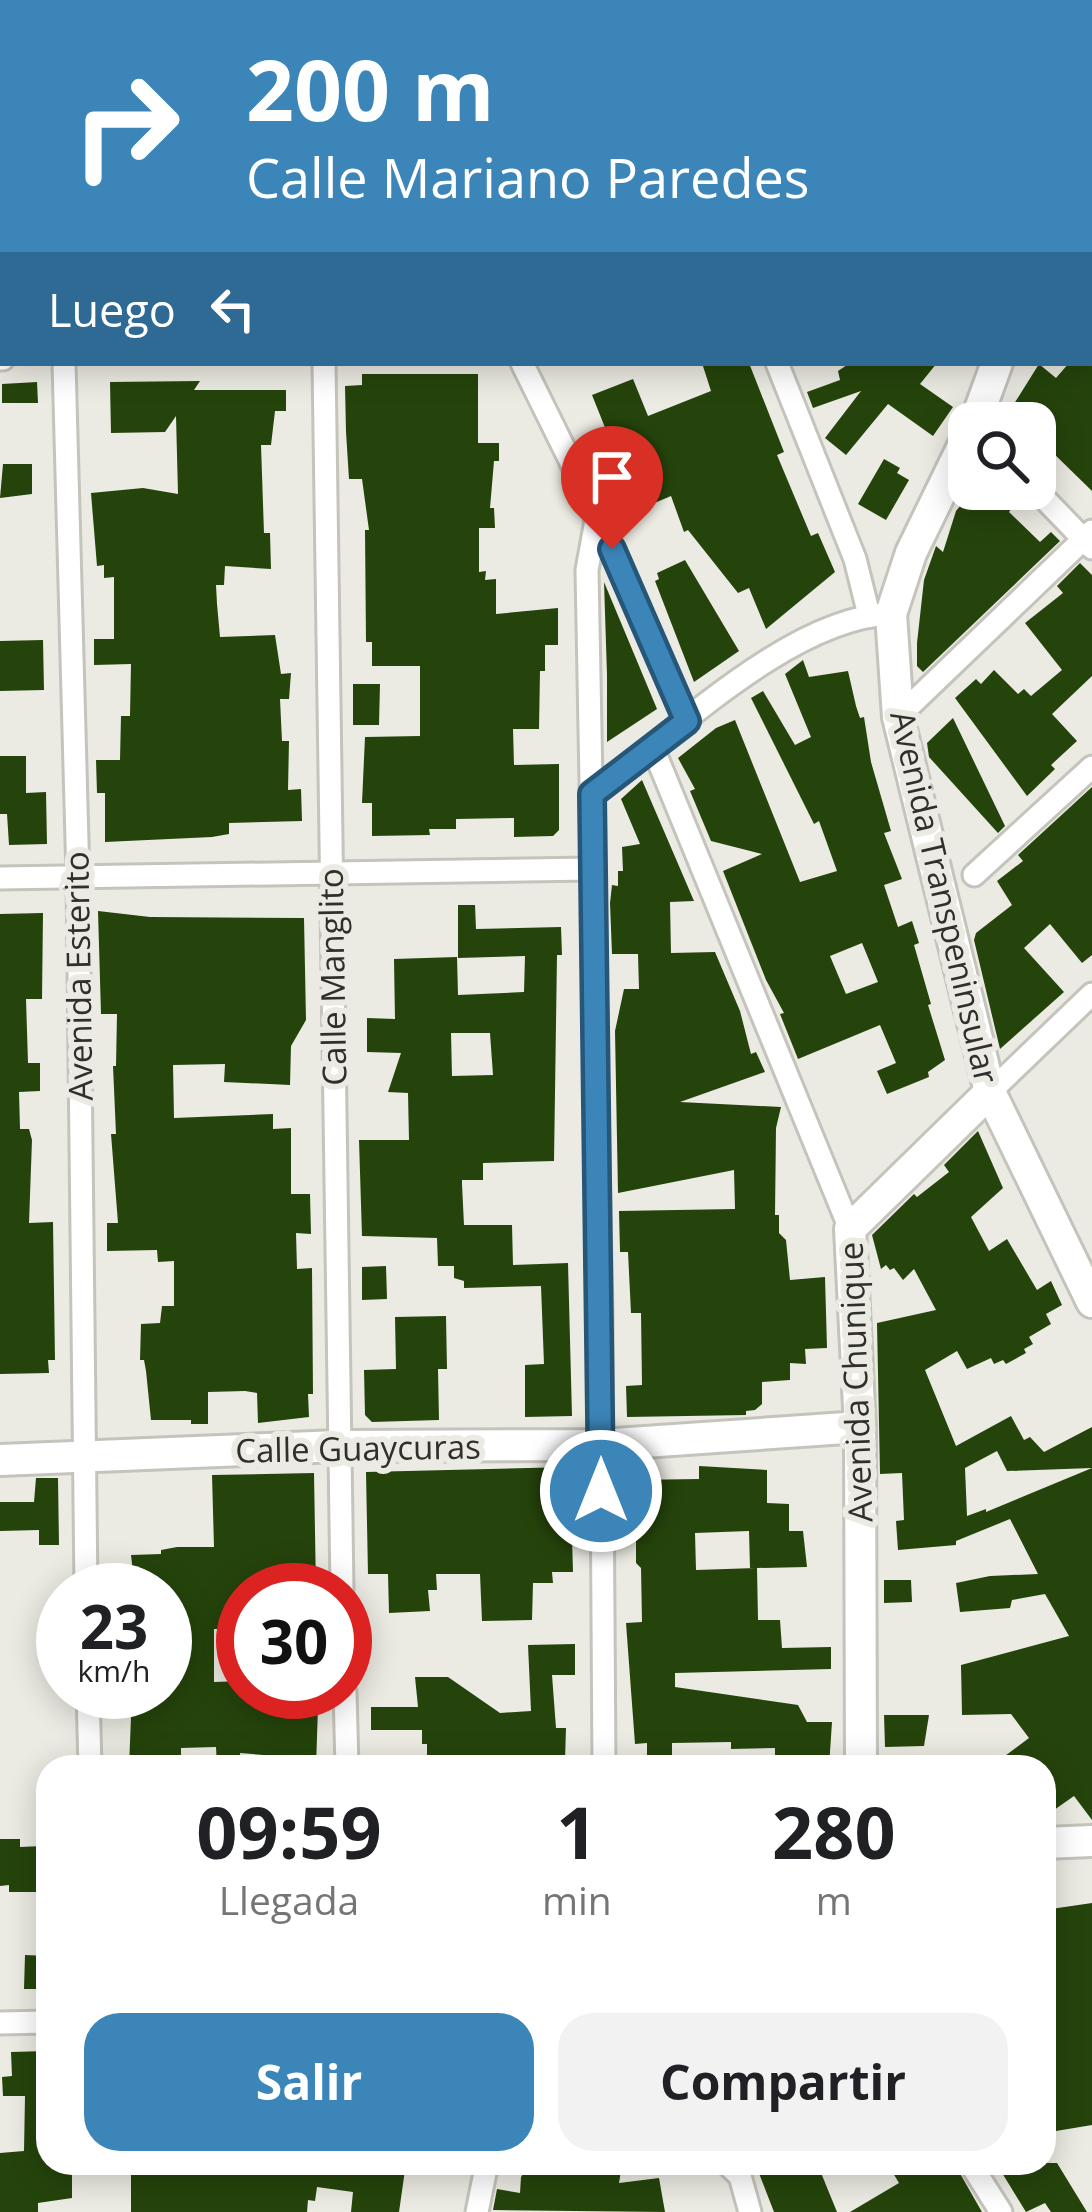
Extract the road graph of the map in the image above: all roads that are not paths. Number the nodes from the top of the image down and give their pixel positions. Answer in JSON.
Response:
{"nodes":[{"id":1,"x":64,"y":366,"type":"edge"},
{"id":2,"x":324,"y":366,"type":"edge"},
{"id":3,"x":523,"y":366,"type":"edge"},
{"id":4,"x":778,"y":366,"type":"edge"},
{"id":5,"x":996,"y":366,"type":"edge"},
{"id":6,"x":982,"y":402,"type":"edge"},
{"id":7,"x":948,"y":476,"type":"edge"},
{"id":8,"x":1056,"y":508,"type":"edge"},
{"id":9,"x":597,"y":515,"type":"junction"},
{"id":10,"x":1089,"y":539,"type":"edge"},
{"id":11,"x":880,"y":614,"type":"junction"},
{"id":12,"x":898,"y":717,"type":"junction"},
{"id":13,"x":687,"y":721,"type":"junction"},
{"id":14,"x":653,"y":748,"type":"junction"},
{"id":15,"x":1092,"y":767,"type":"edge"},
{"id":16,"x":592,"y":794,"type":"junction"},
{"id":17,"x":592,"y":869,"type":"junction"},
{"id":18,"x":331,"y":870,"type":"junction"},
{"id":19,"x":974,"y":875,"type":"dead end"},
{"id":20,"x":0,"y":878,"type":"edge"},
{"id":21,"x":78,"y":878,"type":"junction"},
{"id":22,"x":1092,"y":994,"type":"edge"},
{"id":23,"x":990,"y":1092,"type":"junction"},
{"id":24,"x":850,"y":1229,"type":"junction"},
{"id":25,"x":1092,"y":1302,"type":"edge"},
{"id":26,"x":860,"y":1427,"type":"junction"},
{"id":27,"x":601,"y":1445,"type":"junction"},
{"id":28,"x":338,"y":1446,"type":"junction"},
{"id":29,"x":84,"y":1456,"type":"junction"},
{"id":30,"x":0,"y":1460,"type":"edge"},
{"id":31,"x":86,"y":1563,"type":"edge"},
{"id":32,"x":341,"y":1563,"type":"edge"},
{"id":33,"x":89,"y":1719,"type":"edge"},
{"id":34,"x":346,"y":1719,"type":"edge"},
{"id":35,"x":90,"y":1755,"type":"edge"},
{"id":36,"x":347,"y":1755,"type":"edge"},
{"id":37,"x":604,"y":1755,"type":"edge"},
{"id":38,"x":862,"y":1755,"type":"edge"},
{"id":39,"x":1092,"y":1841,"type":"edge"},
{"id":40,"x":1056,"y":1842,"type":"edge"},
{"id":41,"x":36,"y":2022,"type":"edge"},
{"id":42,"x":0,"y":2024,"type":"edge"},
{"id":43,"x":485,"y":2175,"type":"edge"},
{"id":44,"x":735,"y":2175,"type":"edge"},
{"id":45,"x":978,"y":2175,"type":"edge"},
{"id":46,"x":477,"y":2212,"type":"edge"},
{"id":47,"x":751,"y":2212,"type":"edge"},
{"id":48,"x":1001,"y":2212,"type":"edge"}],
"edges":[{"from":1,"to":21,"type":"street","name":"Avenida Esterito"},
{"from":2,"to":18,"type":"street","name":"Calle Manglito"},
{"from":3,"to":9,"type":"street"},
{"from":4,"to":11,"type":"street"},
{"from":5,"to":6,"type":"street"},
{"from":7,"to":11,"type":"street"},
{"from":8,"to":10,"type":"street"},
{"from":9,"to":13,"type":"street"},
{"from":9,"to":16,"type":"street"},
{"from":10,"to":12,"type":"street"},
{"from":11,"to":12,"type":"street","name":"Avenida Transpeninsular"},
{"from":11,"to":13,"type":"street"},
{"from":12,"to":23,"type":"street","name":"Avenida Transpeninsular"},
{"from":13,"to":14,"type":"street"},
{"from":14,"to":16,"type":"street"},
{"from":14,"to":24,"type":"street","name":"Avenida Chunique"},
{"from":15,"to":19,"type":"street"},
{"from":16,"to":17,"type":"street"},
{"from":17,"to":18,"type":"street"},
{"from":17,"to":27,"type":"street"},
{"from":18,"to":21,"type":"street"},
{"from":18,"to":28,"type":"street","name":"Calle Manglito"},
{"from":20,"to":21,"type":"street"},
{"from":21,"to":29,"type":"street","name":"Avenida Esterito"},
{"from":22,"to":23,"type":"street"},
{"from":23,"to":24,"type":"street"},
{"from":23,"to":25,"type":"street","name":"Avenida Transpeninsular"},
{"from":24,"to":26,"type":"street","name":"Avenida Chunique"},
{"from":26,"to":27,"type":"street","name":"Calle Guaycuras"},
{"from":26,"to":38,"type":"street","name":"Avenida Chunique"},
{"from":27,"to":28,"type":"street","name":"Calle Guaycuras"},
{"from":27,"to":37,"type":"street"},
{"from":28,"to":29,"type":"street","name":"Calle Guaycuras"},
{"from":28,"to":32,"type":"street","name":"Calle Manglito"},
{"from":29,"to":30,"type":"street","name":"Calle Guaycuras"},
{"from":29,"to":31,"type":"street","name":"Avenida Esterito"},
{"from":33,"to":35,"type":"street"},
{"from":34,"to":36,"type":"street"},
{"from":39,"to":40,"type":"street"},
{"from":41,"to":42,"type":"street"},
{"from":43,"to":46,"type":"street"},
{"from":44,"to":47,"type":"street"},
{"from":45,"to":48,"type":"street"}]}
